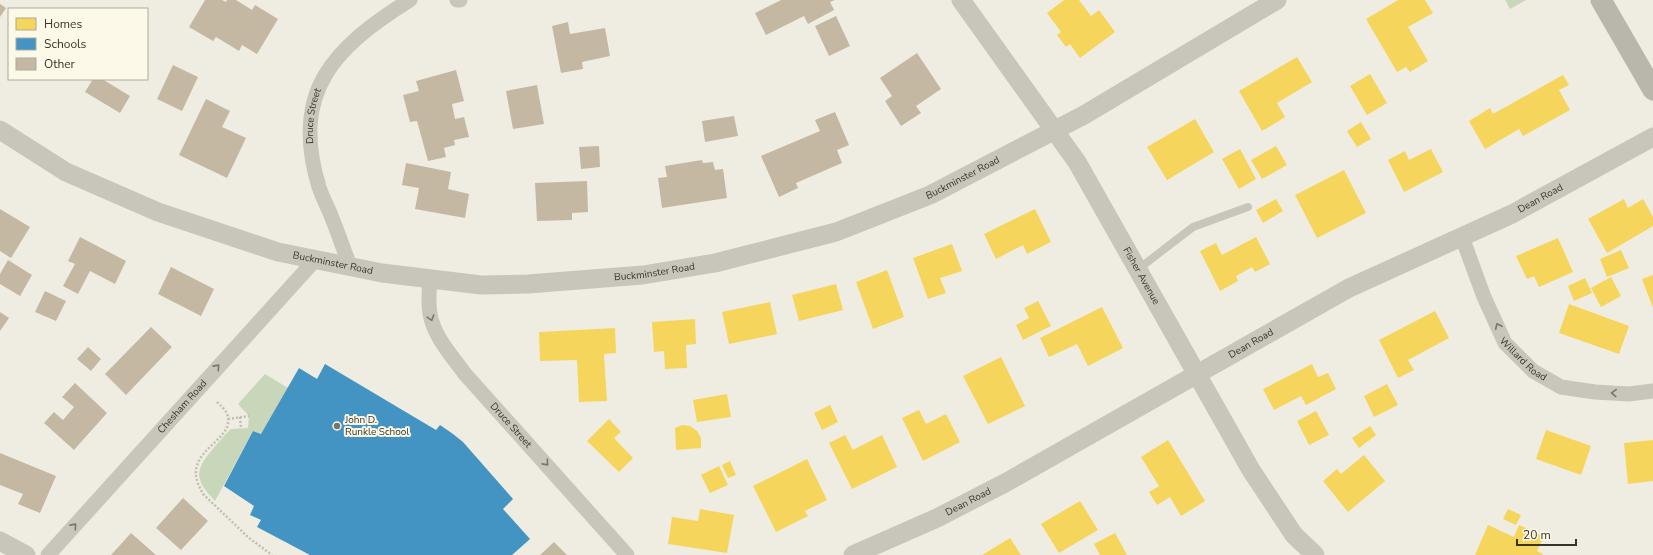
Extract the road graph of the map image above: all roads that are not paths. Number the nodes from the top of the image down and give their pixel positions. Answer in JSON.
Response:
{"nodes":[{"id":1,"x":410,"y":0,"type":"edge"},
{"id":2,"x":457,"y":0,"type":"edge"},
{"id":3,"x":460,"y":0,"type":"edge"},
{"id":4,"x":961,"y":0,"type":"edge"},
{"id":5,"x":1277,"y":0,"type":"edge"},
{"id":6,"x":1601,"y":0,"type":"edge"},
{"id":7,"x":1653,"y":90,"type":"edge"},
{"id":8,"x":0,"y":130,"type":"edge"},
{"id":9,"x":1055,"y":131,"type":"junction"},
{"id":10,"x":1653,"y":137,"type":"edge"},
{"id":11,"x":1248,"y":207,"type":"dead end"},
{"id":12,"x":1462,"y":237,"type":"junction"},
{"id":13,"x":316,"y":259,"type":"junction"},
{"id":14,"x":350,"y":266,"type":"junction"},
{"id":15,"x":1137,"y":270,"type":"junction"},
{"id":16,"x":430,"y":280,"type":"junction"},
{"id":17,"x":1197,"y":375,"type":"junction"},
{"id":18,"x":1653,"y":391,"type":"edge"},
{"id":19,"x":0,"y":541,"type":"edge"},
{"id":20,"x":26,"y":555,"type":"edge"},
{"id":21,"x":48,"y":555,"type":"edge"},
{"id":22,"x":626,"y":555,"type":"edge"},
{"id":23,"x":852,"y":555,"type":"edge"},
{"id":24,"x":1315,"y":555,"type":"edge"}],
"edges":[{"from":1,"to":14,"type":"street","name":"Druce Street"},
{"from":2,"to":3,"type":"street"},
{"from":4,"to":9,"type":"street","name":"Fisher Avenue"},
{"from":5,"to":9,"type":"street","name":"Buckminster Road"},
{"from":6,"to":7,"type":"main road"},
{"from":8,"to":13,"type":"street","name":"Buckminster Road"},
{"from":9,"to":15,"type":"street","name":"Fisher Avenue"},
{"from":9,"to":16,"type":"street","name":"Buckminster Road"},
{"from":10,"to":12,"type":"street","name":"Dean Road"},
{"from":11,"to":15,"type":"lane"},
{"from":12,"to":17,"type":"street","name":"Dean Road"},
{"from":18,"to":12,"type":"street","name":"Willard Road","one_way":true},
{"from":13,"to":14,"type":"street","name":"Buckminster Road"},
{"from":21,"to":13,"type":"street","name":"Chesham Road","one_way":true},
{"from":14,"to":16,"type":"street","name":"Buckminster Road"},
{"from":15,"to":17,"type":"street","name":"Fisher Avenue"},
{"from":16,"to":22,"type":"street","name":"Druce Street","one_way":true},
{"from":17,"to":23,"type":"street","name":"Dean Road"},
{"from":17,"to":24,"type":"street","name":"Fisher Avenue"},
{"from":19,"to":20,"type":"street"}]}
